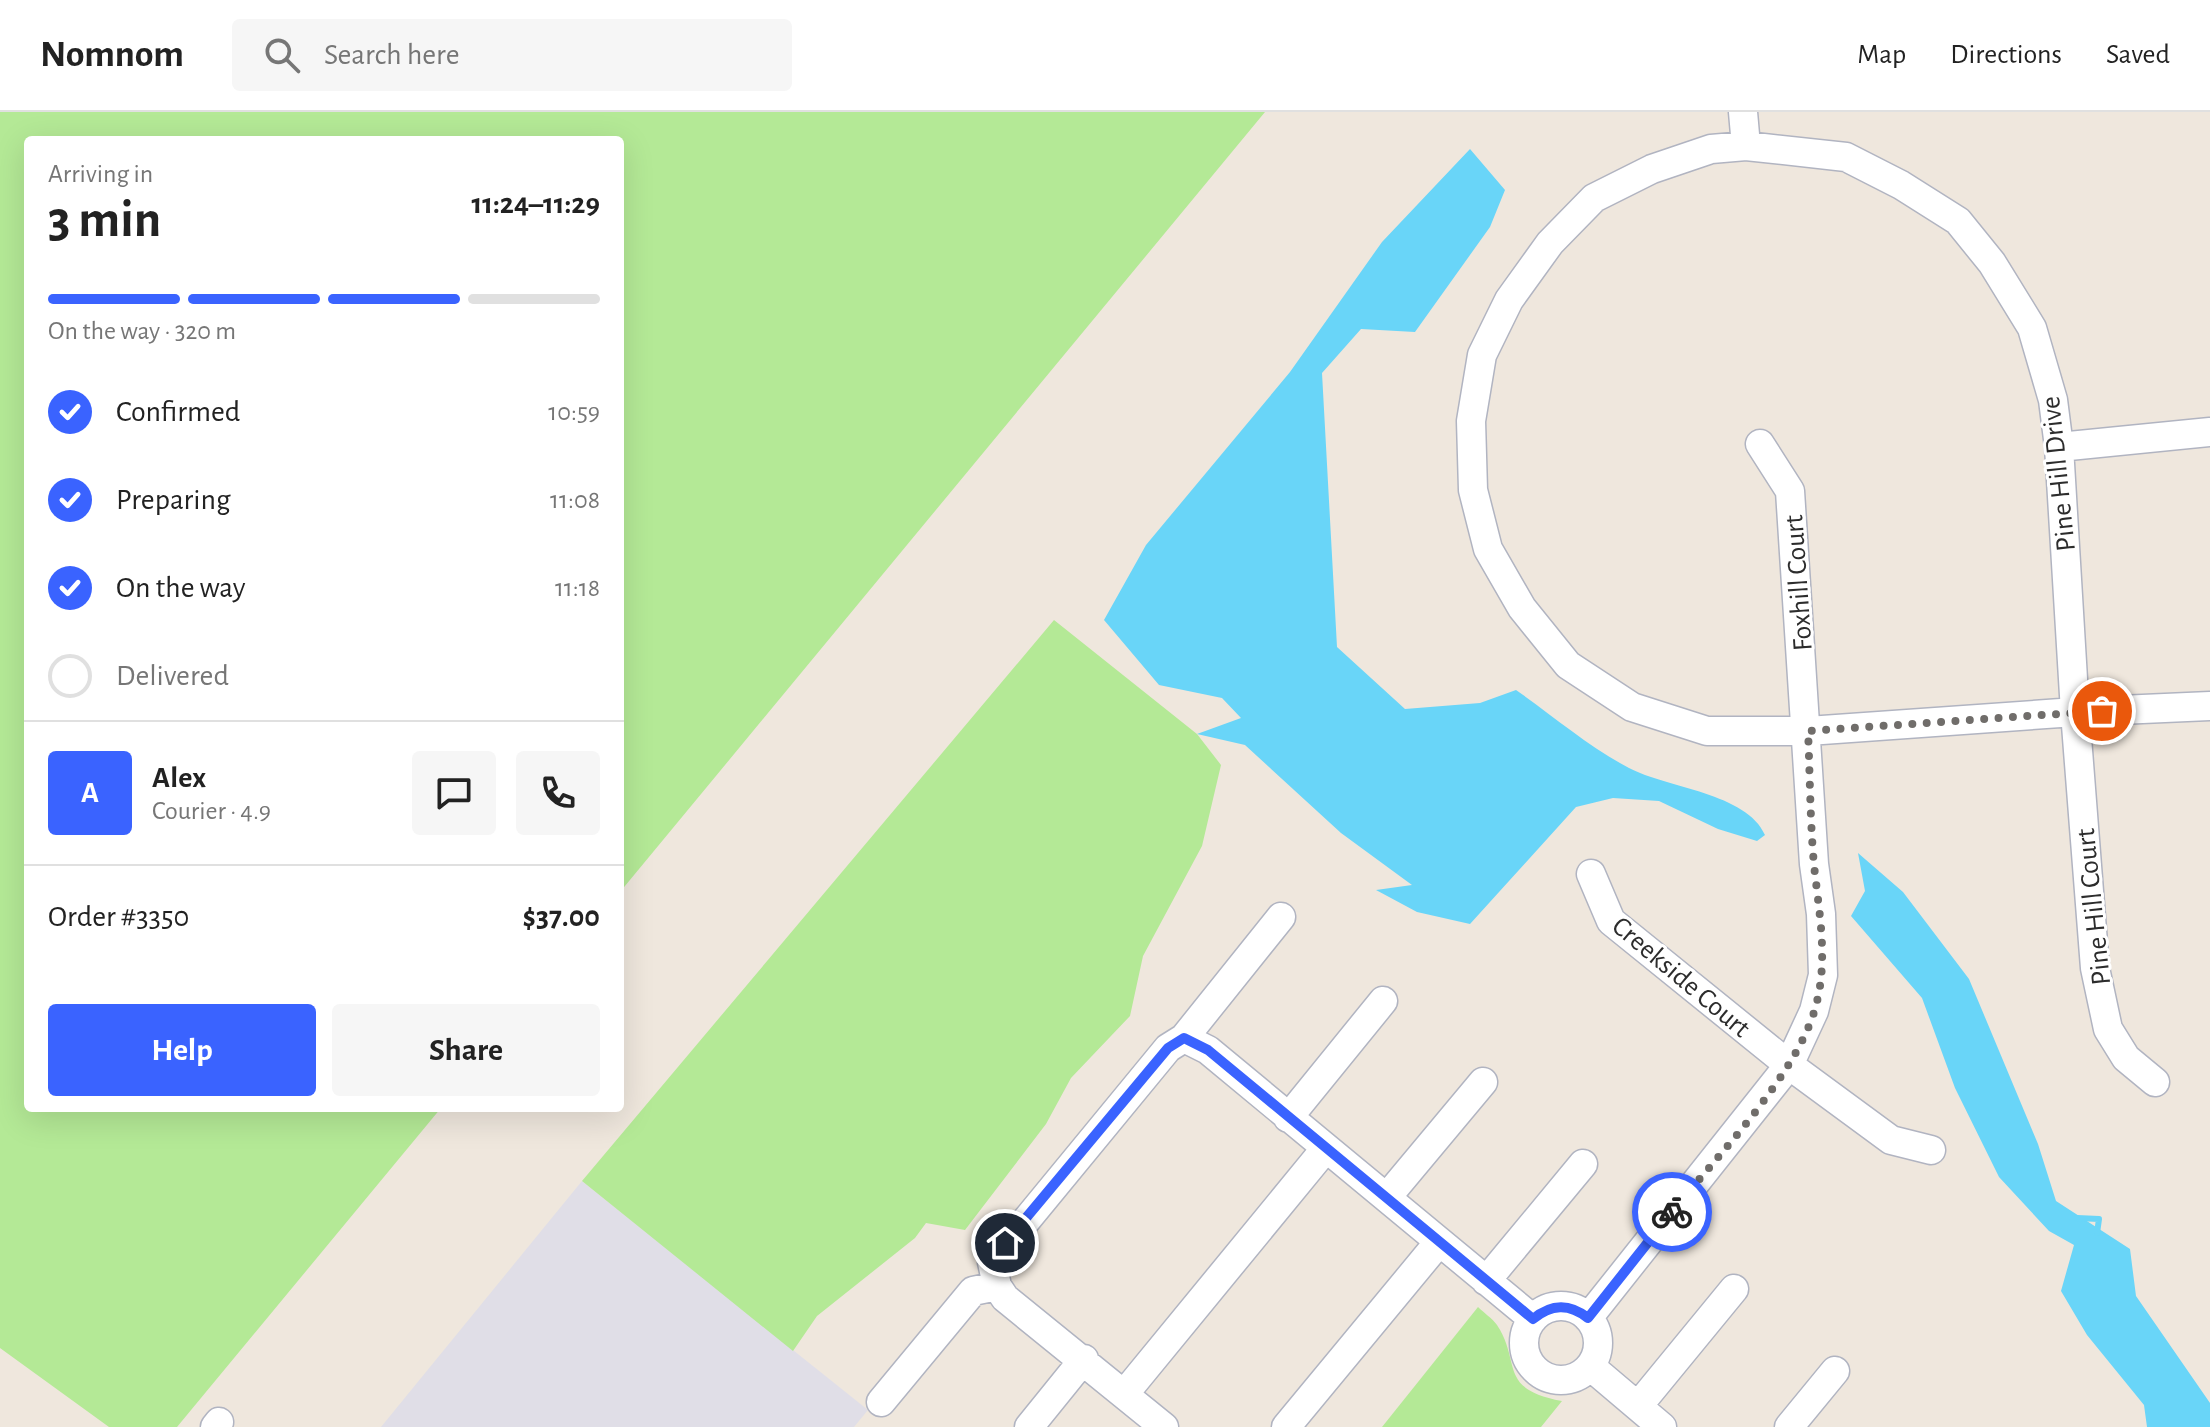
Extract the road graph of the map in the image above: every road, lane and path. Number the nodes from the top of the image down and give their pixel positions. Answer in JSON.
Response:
{"nodes":[{"id":1,"x":1743,"y":112,"type":"edge"},
{"id":2,"x":1746,"y":146,"type":"junction"},
{"id":3,"x":2210,"y":432,"type":"edge"},
{"id":4,"x":1760,"y":444,"type":"dead end"},
{"id":5,"x":2059,"y":447,"type":"junction"},
{"id":6,"x":2210,"y":706,"type":"edge"},
{"id":7,"x":2075,"y":712,"type":"junction"},
{"id":8,"x":1808,"y":731,"type":"junction"},
{"id":9,"x":1591,"y":874,"type":"dead end"},
{"id":10,"x":1281,"y":917,"type":"dead end"},
{"id":11,"x":1383,"y":1001,"type":"dead end"},
{"id":12,"x":1184,"y":1038,"type":"junction"},
{"id":13,"x":1789,"y":1065,"type":"junction"},
{"id":14,"x":1483,"y":1082,"type":"dead end"},
{"id":15,"x":2155,"y":1082,"type":"dead end"},
{"id":16,"x":1288,"y":1118,"type":"junction"},
{"id":17,"x":1326,"y":1148,"type":"junction"},
{"id":18,"x":1931,"y":1150,"type":"dead end"},
{"id":19,"x":1583,"y":1164,"type":"dead end"},
{"id":20,"x":1387,"y":1197,"type":"junction"},
{"id":21,"x":1439,"y":1242,"type":"junction"},
{"id":22,"x":1486,"y":1281,"type":"junction"},
{"id":23,"x":997,"y":1286,"type":"junction"},
{"id":24,"x":1734,"y":1289,"type":"dead end"},
{"id":25,"x":1588,"y":1318,"type":"junction"},
{"id":26,"x":1533,"y":1319,"type":"junction"},
{"id":27,"x":1084,"y":1359,"type":"junction"},
{"id":28,"x":1590,"y":1366,"type":"junction"},
{"id":29,"x":1835,"y":1371,"type":"dead end"},
{"id":30,"x":1125,"y":1393,"type":"junction"},
{"id":31,"x":881,"y":1402,"type":"dead end"},
{"id":32,"x":1644,"y":1418,"type":"edge"},
{"id":33,"x":1029,"y":1427,"type":"edge"},
{"id":34,"x":1164,"y":1427,"type":"edge"},
{"id":35,"x":1286,"y":1427,"type":"edge"},
{"id":36,"x":1789,"y":1427,"type":"edge"}],
"edges":[{"from":1,"to":2,"type":"street"},
{"from":2,"to":5,"type":"street","name":"Pine Hill Drive"},
{"from":2,"to":8,"type":"street","name":"Pine Hill Drive"},
{"from":3,"to":5,"type":"street"},
{"from":4,"to":8,"type":"street","name":"Foxhill Court"},
{"from":5,"to":7,"type":"street","name":"Pine Hill Drive"},
{"from":6,"to":7,"type":"street"},
{"from":7,"to":8,"type":"street","name":"Pine Hill Drive"},
{"from":7,"to":15,"type":"street","name":"Pine Hill Court"},
{"from":8,"to":13,"type":"street","name":"Foxhill Court"},
{"from":9,"to":13,"type":"street","name":"Creekside Court"},
{"from":10,"to":12,"type":"street"},
{"from":11,"to":16,"type":"street"},
{"from":12,"to":16,"type":"street"},
{"from":12,"to":23,"type":"street"},
{"from":13,"to":18,"type":"street","name":"Creekside Court"},
{"from":13,"to":25,"type":"street","name":"Foxhill Court"},
{"from":14,"to":20,"type":"street"},
{"from":16,"to":17,"type":"street"},
{"from":17,"to":20,"type":"street"},
{"from":17,"to":30,"type":"street"},
{"from":19,"to":22,"type":"street"},
{"from":20,"to":21,"type":"street"},
{"from":21,"to":22,"type":"street"},
{"from":21,"to":35,"type":"street"},
{"from":22,"to":26,"type":"street"},
{"from":23,"to":27,"type":"street"},
{"from":23,"to":31,"type":"street"},
{"from":24,"to":32,"type":"street"},
{"from":25,"to":26,"type":"street"},
{"from":25,"to":28,"type":"street"},
{"from":26,"to":28,"type":"street"},
{"from":27,"to":30,"type":"street"},
{"from":27,"to":33,"type":"street"},
{"from":28,"to":32,"type":"street"},
{"from":29,"to":36,"type":"street"},
{"from":30,"to":34,"type":"street"}]}
